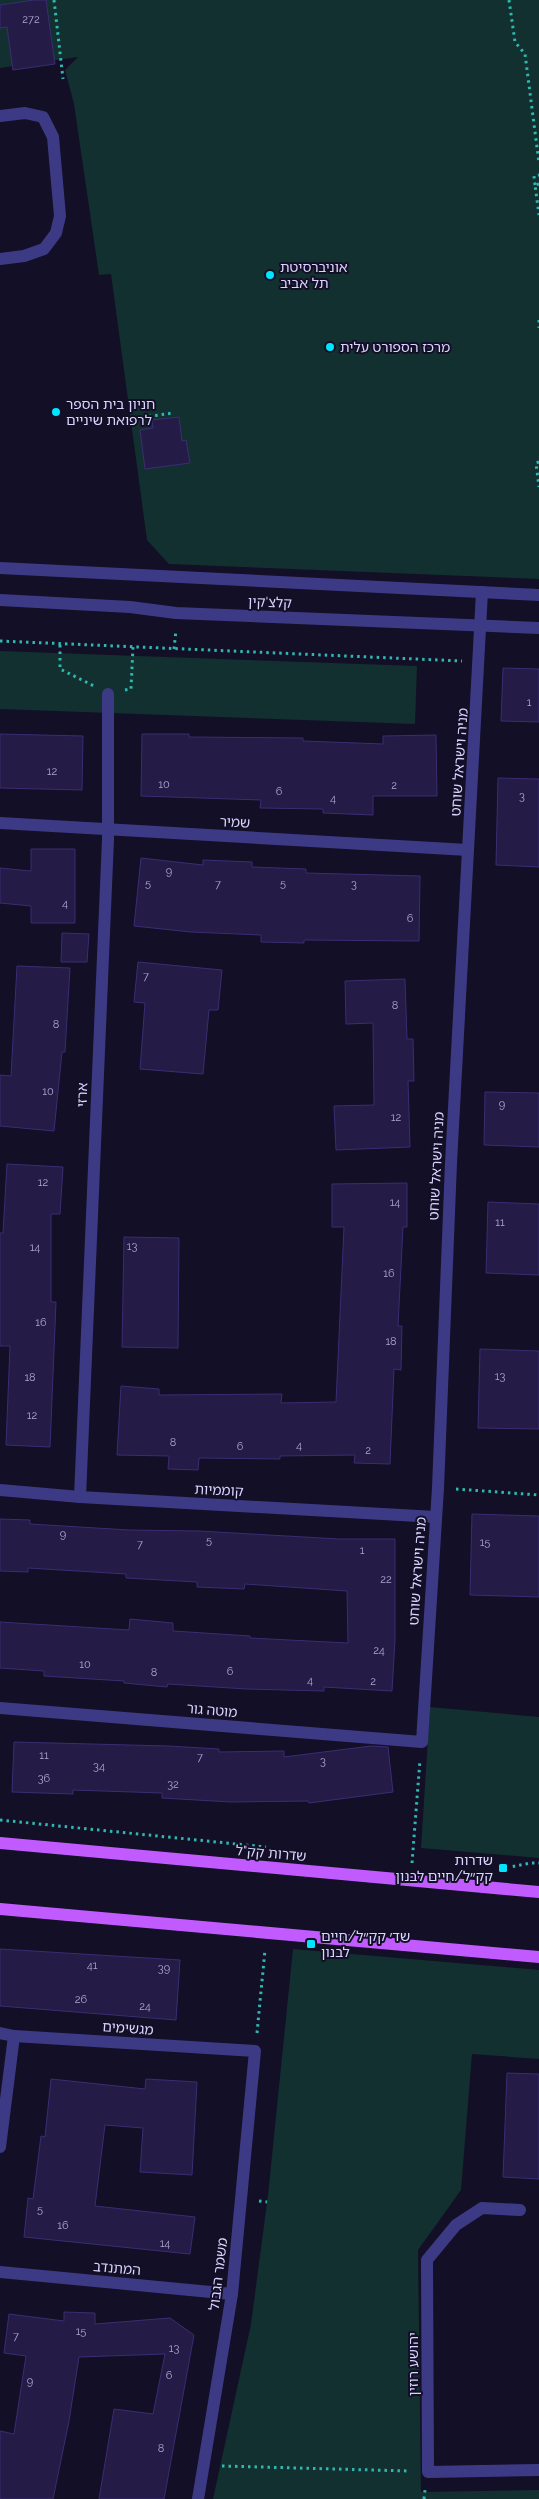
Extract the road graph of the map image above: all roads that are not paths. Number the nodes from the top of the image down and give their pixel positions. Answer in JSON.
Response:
{"nodes":[{"id":1,"x":0,"y":116,"type":"edge"},
{"id":2,"x":0,"y":259,"type":"edge"},
{"id":3,"x":0,"y":568,"type":"edge"},
{"id":4,"x":482,"y":592,"type":"junction"},
{"id":5,"x":539,"y":595,"type":"edge"},
{"id":6,"x":0,"y":600,"type":"edge"},
{"id":7,"x":481,"y":626,"type":"junction"},
{"id":8,"x":539,"y":628,"type":"edge"},
{"id":9,"x":108,"y":694,"type":"road end"},
{"id":10,"x":0,"y":823,"type":"edge"},
{"id":11,"x":108,"y":830,"type":"junction"},
{"id":12,"x":468,"y":850,"type":"junction"},
{"id":13,"x":0,"y":1490,"type":"edge"},
{"id":14,"x":80,"y":1498,"type":"junction"},
{"id":15,"x":436,"y":1517,"type":"junction"},
{"id":16,"x":0,"y":1708,"type":"edge"},
{"id":17,"x":422,"y":1742,"type":"joint"},
{"id":18,"x":0,"y":1843,"type":"edge"},
{"id":19,"x":539,"y":1892,"type":"edge"},
{"id":20,"x":0,"y":1909,"type":"edge"},
{"id":21,"x":539,"y":1957,"type":"edge"},
{"id":22,"x":0,"y":2033,"type":"edge"},
{"id":23,"x":14,"y":2036,"type":"junction"},
{"id":24,"x":255,"y":2051,"type":"joint"},
{"id":25,"x":0,"y":2148,"type":"edge"},
{"id":26,"x":520,"y":2210,"type":"dead end"},
{"id":27,"x":0,"y":2272,"type":"edge"},
{"id":28,"x":232,"y":2294,"type":"junction"},
{"id":29,"x":539,"y":2470,"type":"edge"},
{"id":30,"x":198,"y":2499,"type":"edge"}],
"edges":[{"from":1,"to":2,"type":"street"},
{"from":3,"to":4,"type":"street","name":"קלצ'קין"},
{"from":4,"to":5,"type":"street","name":"קלצ'קין"},
{"from":4,"to":7,"type":"street","name":"מניה וישראל שוחט"},
{"from":6,"to":7,"type":"street","name":"קלצ'קין"},
{"from":7,"to":8,"type":"street","name":"קלצ'קין"},
{"from":7,"to":12,"type":"street","name":"מניה וישראל שוחט"},
{"from":9,"to":11,"type":"street","name":"ארזי"},
{"from":10,"to":11,"type":"street","name":"שמיר"},
{"from":11,"to":12,"type":"street","name":"שמיר"},
{"from":11,"to":14,"type":"street","name":"ארזי"},
{"from":12,"to":15,"type":"street","name":"מניה וישראל שוחט"},
{"from":13,"to":14,"type":"street","name":"קוממיות"},
{"from":14,"to":15,"type":"street","name":"קוממיות"},
{"from":15,"to":17,"type":"street","name":"מניה וישראל שוחט"},
{"from":16,"to":17,"type":"street","name":"מוטה גור"},
{"from":18,"to":19,"type":"main road","name":"שדרות קק\"ל"},
{"from":20,"to":21,"type":"main road"},
{"from":22,"to":23,"type":"street","name":"מגשימים"},
{"from":23,"to":24,"type":"street","name":"מגשימים"},
{"from":23,"to":25,"type":"street"},
{"from":24,"to":28,"type":"street","name":"משמר הגבול"},
{"from":26,"to":29,"type":"street","name":"יהושע רוזין"},
{"from":27,"to":28,"type":"street","name":"המתנדב"},
{"from":28,"to":30,"type":"street","name":"משמר הגבול"}]}
